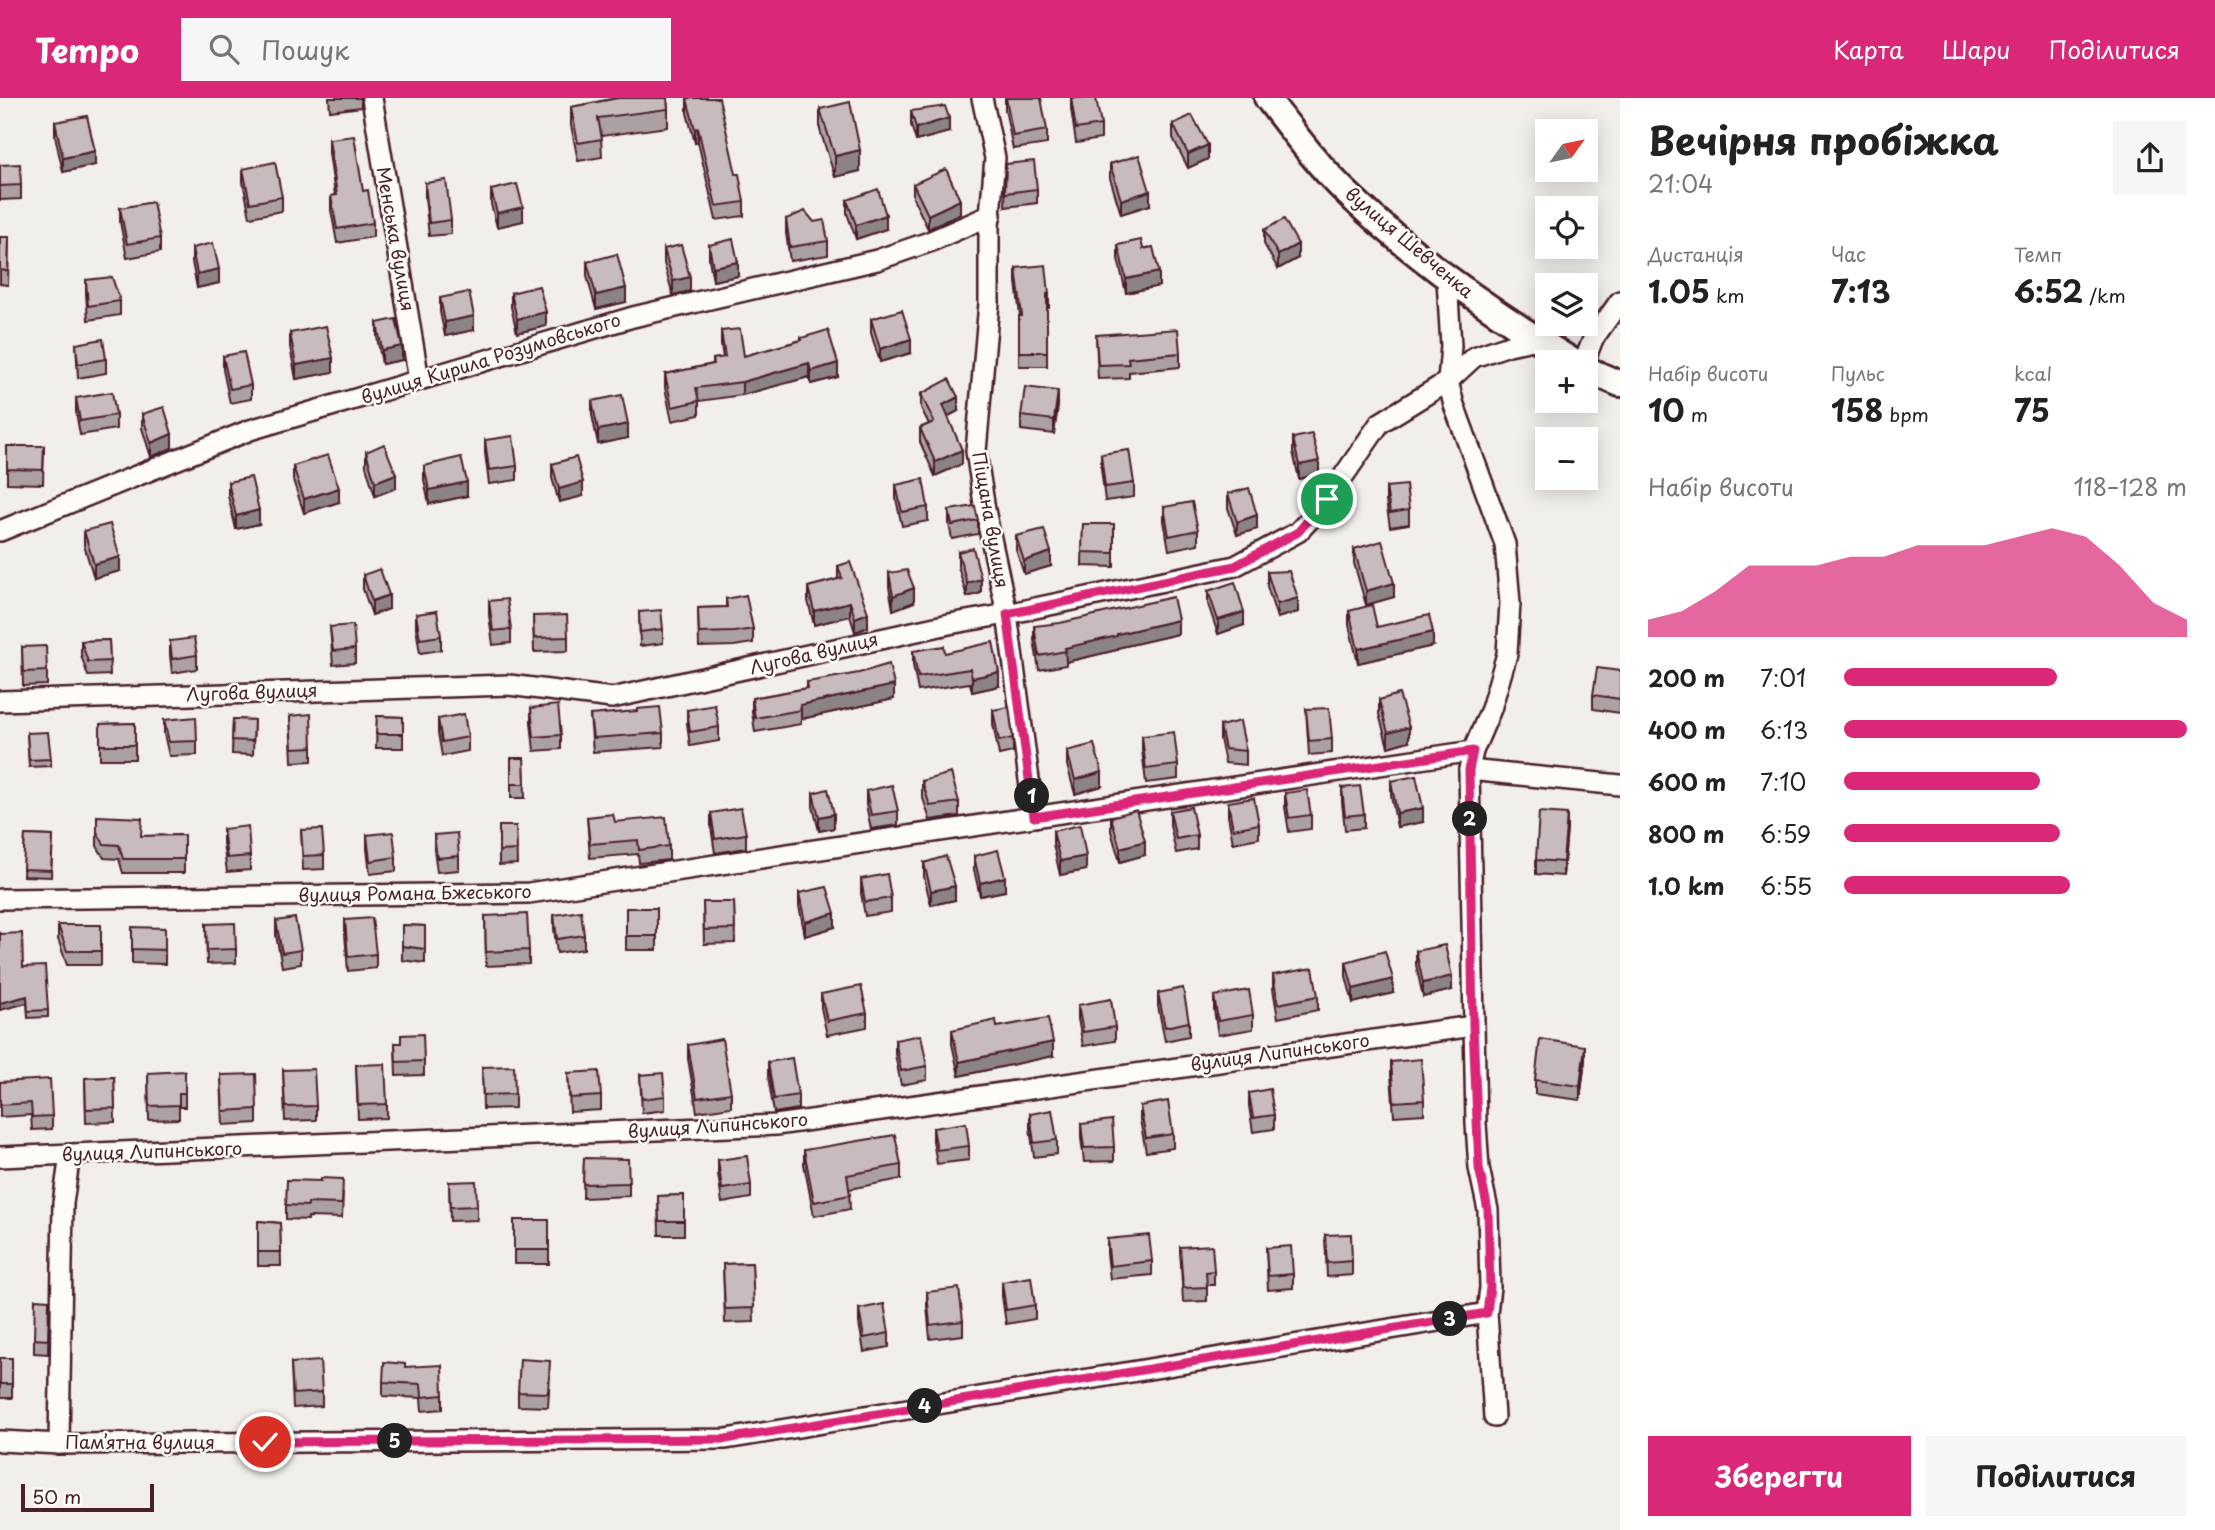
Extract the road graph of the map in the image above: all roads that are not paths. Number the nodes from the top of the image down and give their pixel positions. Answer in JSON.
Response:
{"nodes":[{"id":1,"x":372,"y":98,"type":"edge"},
{"id":2,"x":982,"y":98,"type":"edge"},
{"id":3,"x":1267,"y":98,"type":"edge"},
{"id":4,"x":1280,"y":98,"type":"edge"},
{"id":5,"x":1289,"y":127,"type":"junction"},
{"id":6,"x":991,"y":215,"type":"junction"},
{"id":7,"x":1447,"y":279,"type":"junction"},
{"id":8,"x":1620,"y":301,"type":"edge"},
{"id":9,"x":1537,"y":339,"type":"junction"},
{"id":10,"x":1555,"y":350,"type":"edge"},
{"id":11,"x":1589,"y":350,"type":"edge"},
{"id":12,"x":1598,"y":374,"type":"edge"},
{"id":13,"x":419,"y":380,"type":"junction"},
{"id":14,"x":1448,"y":381,"type":"junction"},
{"id":15,"x":1620,"y":384,"type":"edge"},
{"id":16,"x":0,"y":531,"type":"edge"},
{"id":17,"x":1007,"y":614,"type":"junction"},
{"id":18,"x":0,"y":701,"type":"edge"},
{"id":19,"x":1471,"y":761,"type":"junction"},
{"id":20,"x":1620,"y":785,"type":"edge"},
{"id":21,"x":1034,"y":817,"type":"junction"},
{"id":22,"x":0,"y":899,"type":"edge"},
{"id":23,"x":1473,"y":1026,"type":"junction"},
{"id":24,"x":70,"y":1155,"type":"junction"},
{"id":25,"x":0,"y":1157,"type":"edge"},
{"id":26,"x":1487,"y":1313,"type":"junction"},
{"id":27,"x":1494,"y":1417,"type":"dead end"},
{"id":28,"x":0,"y":1441,"type":"edge"},
{"id":29,"x":59,"y":1444,"type":"junction"}],
"edges":[{"from":1,"to":13,"type":"street","name":"Менська вулиця"},
{"from":2,"to":6,"type":"street","name":"Піщана вулиця"},
{"from":3,"to":5,"type":"main road","name":"вулиця Шевченка"},
{"from":4,"to":5,"type":"street"},
{"from":5,"to":7,"type":"main road","name":"вулиця Шевченка"},
{"from":6,"to":13,"type":"street","name":"вулиця Кирила Розумовського"},
{"from":6,"to":17,"type":"street","name":"Піщана вулиця"},
{"from":7,"to":9,"type":"main road","name":"вулиця Шевченка"},
{"from":7,"to":14,"type":"street"},
{"from":8,"to":11,"type":"street"},
{"from":9,"to":10,"type":"main road","name":"вулиця Шевченка"},
{"from":9,"to":14,"type":"street","name":"Лугова вулиця"},
{"from":12,"to":15,"type":"main road"},
{"from":13,"to":16,"type":"street","name":"вулиця Кирила Розумовського"},
{"from":14,"to":17,"type":"street","name":"Лугова вулиця"},
{"from":14,"to":19,"type":"street"},
{"from":17,"to":18,"type":"street","name":"Лугова вулиця"},
{"from":17,"to":21,"type":"street","name":"Піщана вулиця"},
{"from":19,"to":20,"type":"street","name":"вулиця Романа Бжеського"},
{"from":19,"to":21,"type":"street","name":"вулиця Романа Бжеського"},
{"from":19,"to":23,"type":"street"},
{"from":21,"to":22,"type":"street","name":"вулиця Романа Бжеського"},
{"from":23,"to":24,"type":"street","name":"вулиця Липинського"},
{"from":23,"to":26,"type":"street"},
{"from":24,"to":25,"type":"street","name":"вулиця Липинського"},
{"from":24,"to":29,"type":"street"},
{"from":26,"to":27,"type":"street"},
{"from":26,"to":29,"type":"street","name":"Памʼятна вулиця"},
{"from":28,"to":29,"type":"street","name":"Памʼятна вулиця"}]}
